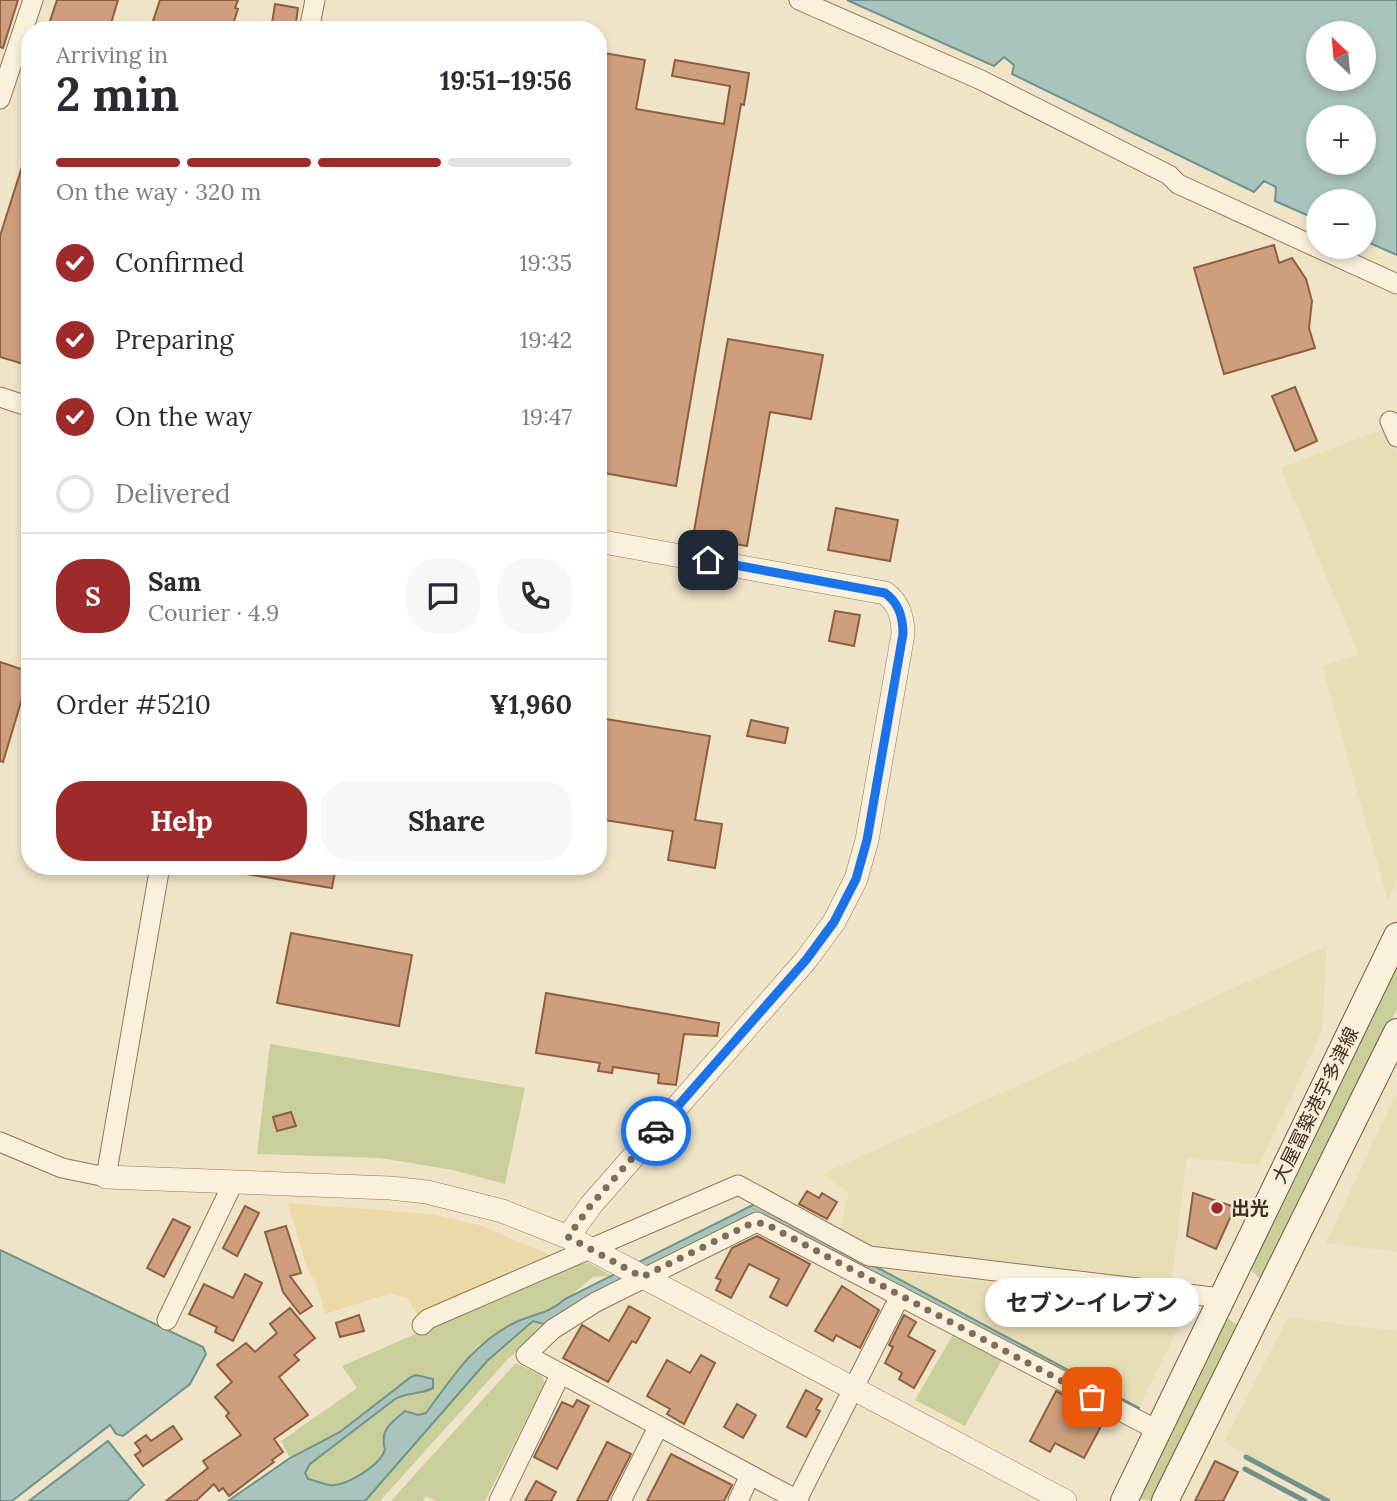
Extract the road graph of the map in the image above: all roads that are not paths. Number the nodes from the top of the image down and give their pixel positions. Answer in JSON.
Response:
{"nodes":[{"id":1,"x":33,"y":0,"type":"edge"},
{"id":2,"x":315,"y":0,"type":"edge"},
{"id":3,"x":799,"y":0,"type":"edge"},
{"id":4,"x":26,"y":21,"type":"edge"},
{"id":5,"x":311,"y":21,"type":"edge"},
{"id":6,"x":21,"y":36,"type":"edge"},
{"id":7,"x":0,"y":99,"type":"edge"},
{"id":8,"x":1397,"y":284,"type":"edge"},
{"id":9,"x":0,"y":397,"type":"edge"},
{"id":10,"x":21,"y":404,"type":"edge"},
{"id":11,"x":607,"y":543,"type":"edge"},
{"id":12,"x":158,"y":875,"type":"edge"},
{"id":13,"x":1397,"y":936,"type":"edge"},
{"id":14,"x":1397,"y":1032,"type":"edge"},
{"id":15,"x":0,"y":1142,"type":"edge"},
{"id":16,"x":106,"y":1177,"type":"junction"},
{"id":17,"x":234,"y":1181,"type":"junction"},
{"id":18,"x":568,"y":1237,"type":"junction"},
{"id":19,"x":589,"y":1249,"type":"junction"},
{"id":20,"x":642,"y":1277,"type":"junction"},
{"id":21,"x":900,"y":1296,"type":"junction"},
{"id":22,"x":1221,"y":1298,"type":"junction"},
{"id":23,"x":1265,"y":1303,"type":"junction"},
{"id":24,"x":167,"y":1320,"type":"dead end"},
{"id":25,"x":422,"y":1325,"type":"dead end"},
{"id":26,"x":560,"y":1375,"type":"junction"},
{"id":27,"x":852,"y":1389,"type":"junction"},
{"id":28,"x":658,"y":1427,"type":"junction"},
{"id":29,"x":1157,"y":1430,"type":"junction"},
{"id":30,"x":750,"y":1475,"type":"junction"},
{"id":31,"x":798,"y":1500,"type":"edge"},
{"id":32,"x":499,"y":1501,"type":"edge"},
{"id":33,"x":621,"y":1501,"type":"edge"},
{"id":34,"x":738,"y":1501,"type":"edge"},
{"id":35,"x":1065,"y":1501,"type":"edge"},
{"id":36,"x":1124,"y":1501,"type":"edge"},
{"id":37,"x":1165,"y":1501,"type":"edge"}],
"edges":[{"from":1,"to":4,"type":"street"},
{"from":2,"to":5,"type":"street"},
{"from":3,"to":8,"type":"street"},
{"from":6,"to":7,"type":"street"},
{"from":9,"to":10,"type":"street"},
{"from":11,"to":18,"type":"street"},
{"from":12,"to":16,"type":"street"},
{"from":13,"to":22,"type":"main road","name":"大屋冨築港宇多津線"},
{"from":14,"to":23,"type":"main road"},
{"from":15,"to":16,"type":"street"},
{"from":16,"to":17,"type":"street"},
{"from":17,"to":18,"type":"street"},
{"from":17,"to":24,"type":"street"},
{"from":18,"to":19,"type":"street"},
{"from":19,"to":20,"type":"street"},
{"from":19,"to":22,"type":"street"},
{"from":19,"to":25,"type":"street"},
{"from":20,"to":21,"type":"street"},
{"from":20,"to":26,"type":"street"},
{"from":20,"to":27,"type":"street"},
{"from":21,"to":27,"type":"street"},
{"from":21,"to":29,"type":"street"},
{"from":22,"to":23,"type":"main road"},
{"from":22,"to":29,"type":"main road","name":"大屋冨築港宇多津線"},
{"from":23,"to":37,"type":"main road"},
{"from":26,"to":28,"type":"street"},
{"from":26,"to":32,"type":"street"},
{"from":27,"to":31,"type":"street"},
{"from":27,"to":35,"type":"street"},
{"from":28,"to":30,"type":"street"},
{"from":28,"to":33,"type":"street"},
{"from":29,"to":36,"type":"main road","name":"大屋冨築港宇多津線"},
{"from":30,"to":31,"type":"street"},
{"from":30,"to":34,"type":"street"}]}
